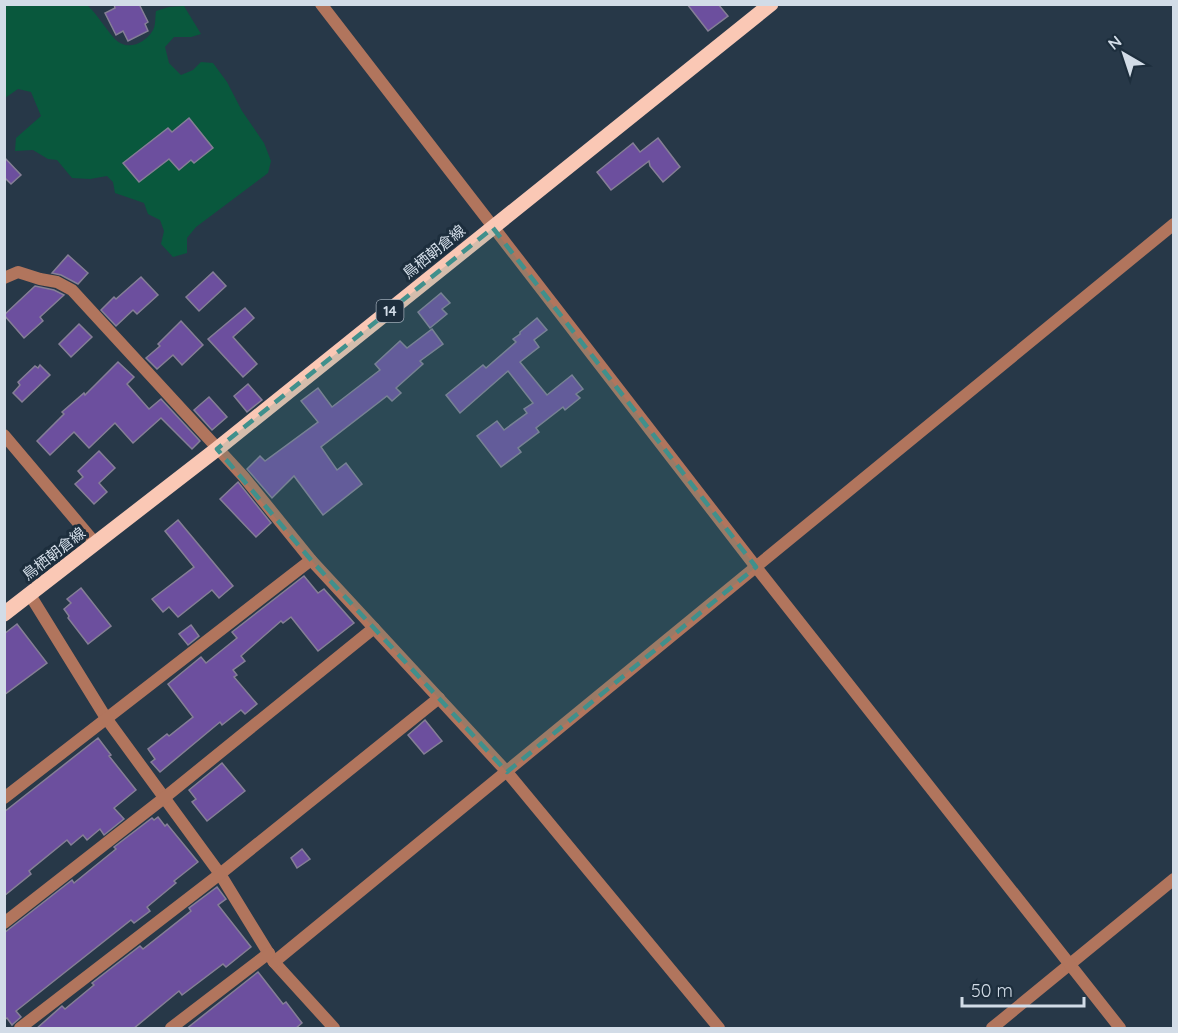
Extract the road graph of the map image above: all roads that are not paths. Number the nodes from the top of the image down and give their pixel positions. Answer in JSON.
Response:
{"nodes":[{"id":1,"x":321,"y":4,"type":"edge"},
{"id":2,"x":771,"y":4,"type":"edge"},
{"id":3,"x":1173,"y":224,"type":"edge"},
{"id":4,"x":493,"y":228,"type":"junction"},
{"id":5,"x":4,"y":278,"type":"edge"},
{"id":6,"x":4,"y":435,"type":"edge"},
{"id":7,"x":217,"y":449,"type":"junction"},
{"id":8,"x":96,"y":544,"type":"junction"},
{"id":9,"x":311,"y":560,"type":"junction"},
{"id":10,"x":756,"y":567,"type":"junction"},
{"id":11,"x":30,"y":595,"type":"junction"},
{"id":12,"x":4,"y":614,"type":"edge"},
{"id":13,"x":374,"y":628,"type":"junction"},
{"id":14,"x":439,"y":698,"type":"junction"},
{"id":15,"x":106,"y":718,"type":"junction"},
{"id":16,"x":507,"y":771,"type":"junction"},
{"id":17,"x":4,"y":798,"type":"edge"},
{"id":18,"x":164,"y":798,"type":"junction"},
{"id":19,"x":220,"y":874,"type":"junction"},
{"id":20,"x":1173,"y":879,"type":"edge"},
{"id":21,"x":4,"y":923,"type":"edge"},
{"id":22,"x":272,"y":957,"type":"junction"},
{"id":23,"x":1071,"y":965,"type":"junction"},
{"id":24,"x":332,"y":1028,"type":"edge"},
{"id":25,"x":20,"y":1029,"type":"edge"},
{"id":26,"x":171,"y":1029,"type":"edge"},
{"id":27,"x":719,"y":1029,"type":"edge"},
{"id":28,"x":992,"y":1029,"type":"edge"},
{"id":29,"x":1120,"y":1029,"type":"edge"}],
"edges":[{"from":1,"to":4,"type":"street"},
{"from":2,"to":4,"type":"main road","name":"鳥栖朝倉線","number":"14"},
{"from":3,"to":10,"type":"street"},
{"from":4,"to":7,"type":"main road","name":"鳥栖朝倉線","number":"14"},
{"from":4,"to":10,"type":"street"},
{"from":5,"to":7,"type":"street"},
{"from":6,"to":8,"type":"street"},
{"from":7,"to":8,"type":"main road","name":"鳥栖朝倉線","number":"14"},
{"from":7,"to":9,"type":"street"},
{"from":8,"to":11,"type":"main road","name":"鳥栖朝倉線","number":"14"},
{"from":9,"to":13,"type":"street"},
{"from":9,"to":15,"type":"street"},
{"from":10,"to":16,"type":"street"},
{"from":10,"to":23,"type":"street"},
{"from":11,"to":12,"type":"main road","name":"鳥栖朝倉線","number":"14"},
{"from":11,"to":15,"type":"street"},
{"from":13,"to":14,"type":"street"},
{"from":13,"to":18,"type":"street"},
{"from":14,"to":16,"type":"street"},
{"from":14,"to":19,"type":"street"},
{"from":15,"to":17,"type":"street"},
{"from":15,"to":18,"type":"street"},
{"from":16,"to":22,"type":"street"},
{"from":16,"to":27,"type":"street"},
{"from":18,"to":19,"type":"street"},
{"from":18,"to":21,"type":"street"},
{"from":19,"to":22,"type":"street"},
{"from":19,"to":25,"type":"street"},
{"from":20,"to":23,"type":"street"},
{"from":22,"to":24,"type":"street"},
{"from":22,"to":26,"type":"street"},
{"from":23,"to":28,"type":"street"},
{"from":23,"to":29,"type":"street"}]}
